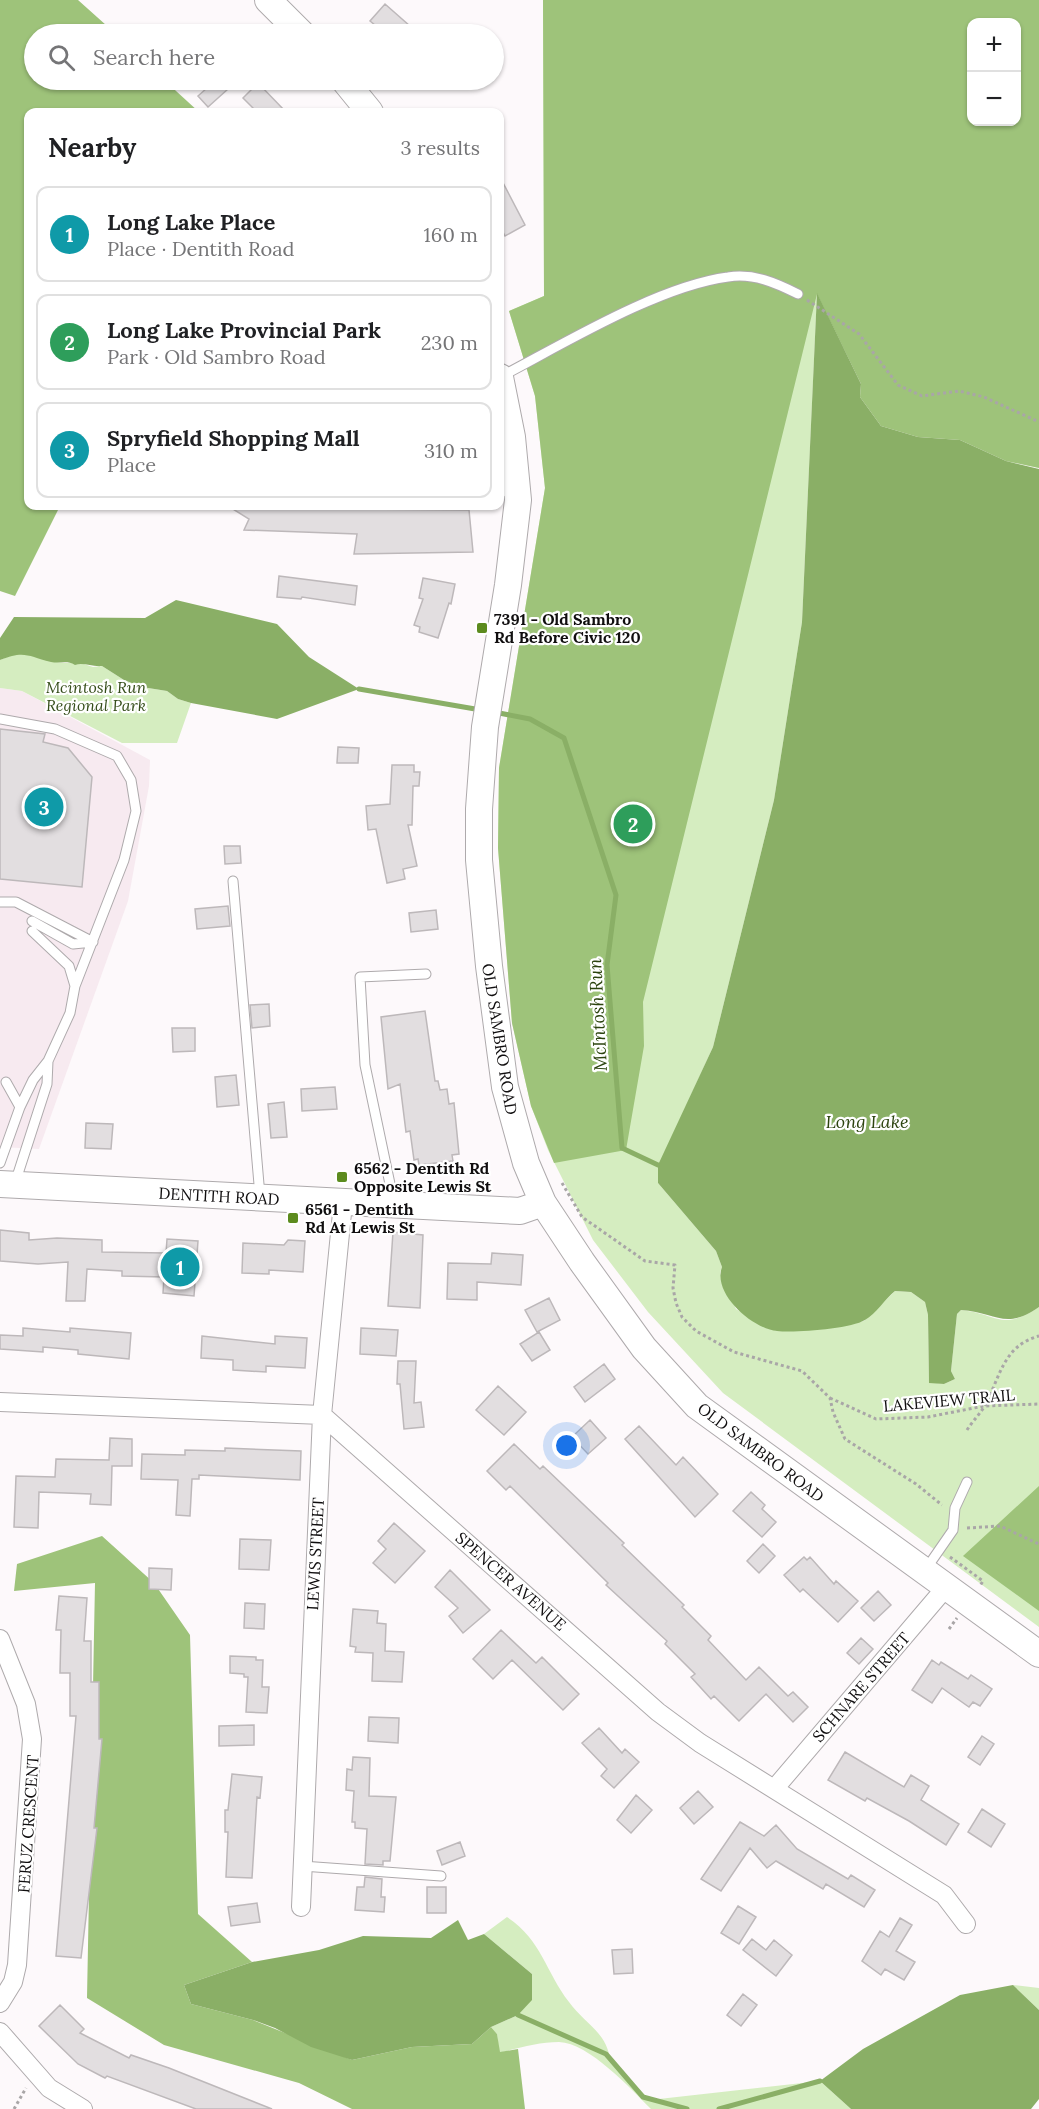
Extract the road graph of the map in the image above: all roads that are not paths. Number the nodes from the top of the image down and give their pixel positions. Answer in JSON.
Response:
{"nodes":[{"id":1,"x":268,"y":0,"type":"edge"},
{"id":2,"x":292,"y":24,"type":"edge"},
{"id":3,"x":352,"y":90,"type":"edge"},
{"id":4,"x":367,"y":108,"type":"edge"},
{"id":5,"x":798,"y":294,"type":"road end"},
{"id":6,"x":504,"y":375,"type":"edge"},
{"id":7,"x":504,"y":397,"type":"edge"},
{"id":8,"x":509,"y":494,"type":"edge"},
{"id":9,"x":0,"y":719,"type":"edge"},
{"id":10,"x":233,"y":881,"type":"dead end"},
{"id":11,"x":0,"y":902,"type":"edge"},
{"id":12,"x":93,"y":942,"type":"junction"},
{"id":13,"x":426,"y":974,"type":"dead end"},
{"id":14,"x":75,"y":986,"type":"junction"},
{"id":15,"x":48,"y":1062,"type":"junction"},
{"id":16,"x":6,"y":1082,"type":"dead end"},
{"id":17,"x":20,"y":1107,"type":"junction"},
{"id":18,"x":0,"y":1163,"type":"edge"},
{"id":19,"x":7,"y":1184,"type":"edge"},
{"id":20,"x":260,"y":1198,"type":"junction"},
{"id":21,"x":343,"y":1203,"type":"junction"},
{"id":22,"x":543,"y":1203,"type":"junction"},
{"id":23,"x":395,"y":1206,"type":"junction"},
{"id":24,"x":0,"y":1402,"type":"edge"},
{"id":25,"x":322,"y":1415,"type":"junction"},
{"id":26,"x":967,"y":1482,"type":"dead end"},
{"id":27,"x":924,"y":1571,"type":"junction"},
{"id":28,"x":947,"y":1586,"type":"junction"},
{"id":29,"x":1,"y":1643,"type":"edge"},
{"id":30,"x":1039,"y":1654,"type":"edge"},
{"id":31,"x":774,"y":1788,"type":"junction"},
{"id":32,"x":302,"y":1866,"type":"junction"},
{"id":33,"x":441,"y":1876,"type":"dead end"},
{"id":34,"x":300,"y":1907,"type":"dead end"},
{"id":35,"x":966,"y":1924,"type":"dead end"},
{"id":36,"x":0,"y":2003,"type":"edge"},
{"id":37,"x":0,"y":2032,"type":"edge"},
{"id":38,"x":83,"y":2109,"type":"edge"}],
"edges":[{"from":1,"to":2,"type":"main road"},
{"from":3,"to":4,"type":"main road"},
{"from":5,"to":6,"type":"lane"},
{"from":7,"to":8,"type":"main road","name":"OLD SAMBRO ROAD"},
{"from":8,"to":22,"type":"main road","name":"OLD SAMBRO ROAD"},
{"from":9,"to":12,"type":"lane"},
{"from":10,"to":20,"type":"lane"},
{"from":11,"to":12,"type":"lane"},
{"from":12,"to":14,"type":"lane"},
{"from":12,"to":14,"type":"lane"},
{"from":13,"to":23,"type":"lane"},
{"from":14,"to":15,"type":"lane"},
{"from":15,"to":17,"type":"lane"},
{"from":15,"to":19,"type":"lane"},
{"from":16,"to":17,"type":"lane"},
{"from":17,"to":18,"type":"lane"},
{"from":19,"to":20,"type":"main road","name":"DENTITH ROAD"},
{"from":20,"to":21,"type":"main road","name":"DENTITH ROAD"},
{"from":21,"to":23,"type":"main road","name":"DENTITH ROAD"},
{"from":21,"to":25,"type":"street","name":"LEWIS STREET"},
{"from":22,"to":23,"type":"main road","name":"DENTITH ROAD"},
{"from":22,"to":27,"type":"main road","name":"OLD SAMBRO ROAD"},
{"from":24,"to":25,"type":"street"},
{"from":25,"to":31,"type":"street","name":"SPENCER AVENUE"},
{"from":25,"to":32,"type":"street","name":"LEWIS STREET"},
{"from":26,"to":27,"type":"lane"},
{"from":27,"to":28,"type":"main road","name":"OLD SAMBRO ROAD"},
{"from":28,"to":30,"type":"main road","name":"OLD SAMBRO ROAD"},
{"from":28,"to":31,"type":"street","name":"SCHNARE STREET"},
{"from":29,"to":36,"type":"street","name":"FERUZ CRESCENT"},
{"from":31,"to":35,"type":"street","name":"SPENCER AVENUE"},
{"from":32,"to":33,"type":"lane"},
{"from":32,"to":34,"type":"street","name":"LEWIS STREET"},
{"from":37,"to":38,"type":"street"}]}
